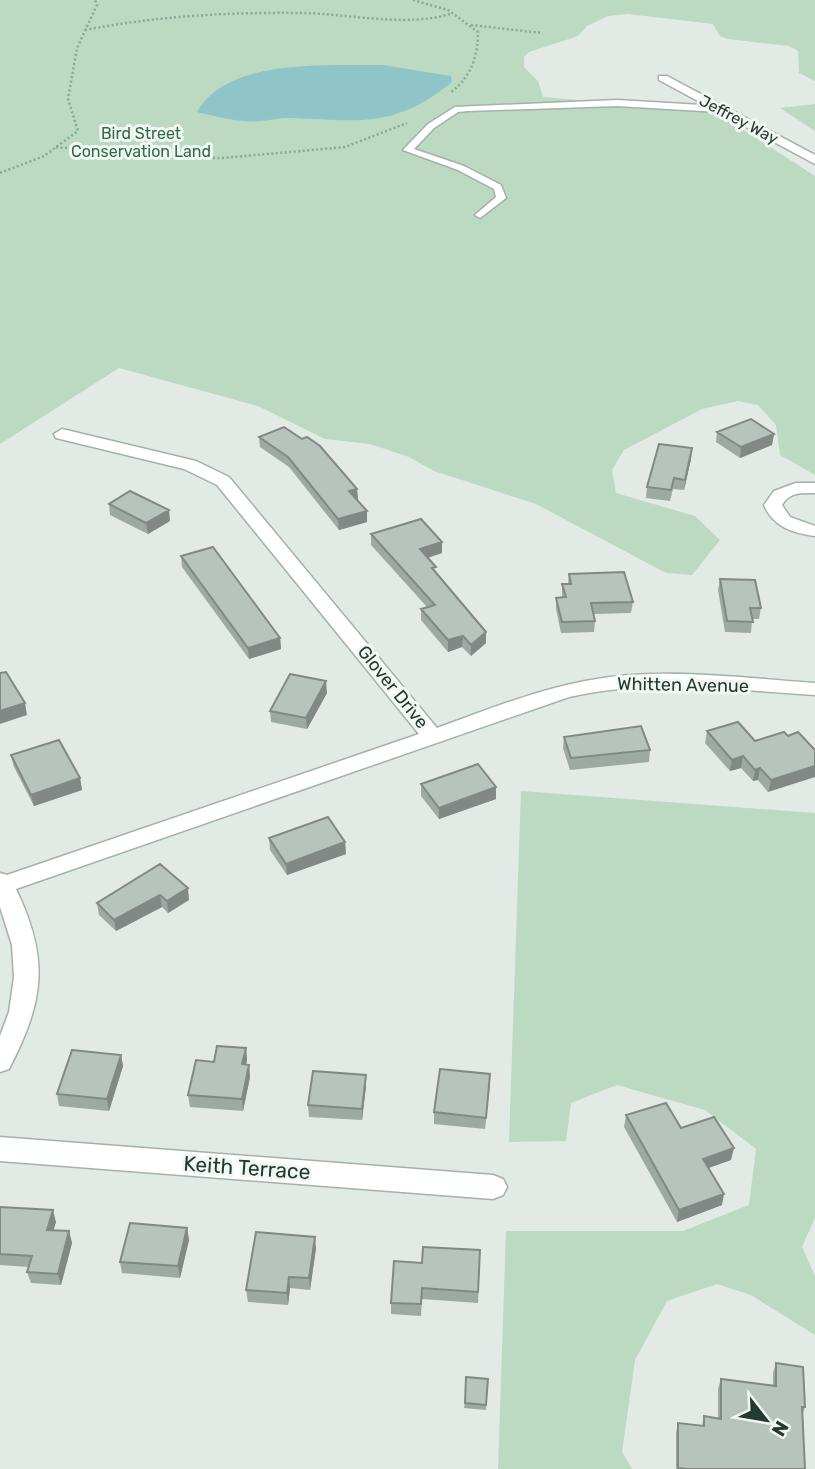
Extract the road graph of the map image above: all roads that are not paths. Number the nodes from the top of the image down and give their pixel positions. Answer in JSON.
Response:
{"nodes":[{"id":1,"x":663,"y":78,"type":"dead end"},
{"id":2,"x":719,"y":108,"type":"junction"},
{"id":3,"x":815,"y":160,"type":"edge"},
{"id":4,"x":480,"y":215,"type":"dead end"},
{"id":5,"x":62,"y":434,"type":"dead end"},
{"id":6,"x":815,"y":488,"type":"edge"},
{"id":7,"x":815,"y":531,"type":"edge"},
{"id":8,"x":815,"y":689,"type":"edge"},
{"id":9,"x":433,"y":737,"type":"junction"},
{"id":10,"x":1,"y":883,"type":"edge"},
{"id":11,"x":0,"y":1062,"type":"edge"},
{"id":12,"x":0,"y":1149,"type":"edge"},
{"id":13,"x":493,"y":1187,"type":"dead end"}],
"edges":[{"from":1,"to":2,"type":"street","name":"Jeffrey Way"},
{"from":2,"to":3,"type":"street","name":"Jeffrey Way"},
{"from":2,"to":4,"type":"lane"},
{"from":5,"to":9,"type":"street","name":"Glover Drive"},
{"from":6,"to":7,"type":"street"},
{"from":8,"to":9,"type":"street","name":"Whitten Avenue"},
{"from":9,"to":10,"type":"street","name":"Glover Drive"},
{"from":10,"to":11,"type":"street"},
{"from":12,"to":13,"type":"street","name":"Keith Terrace"}]}
